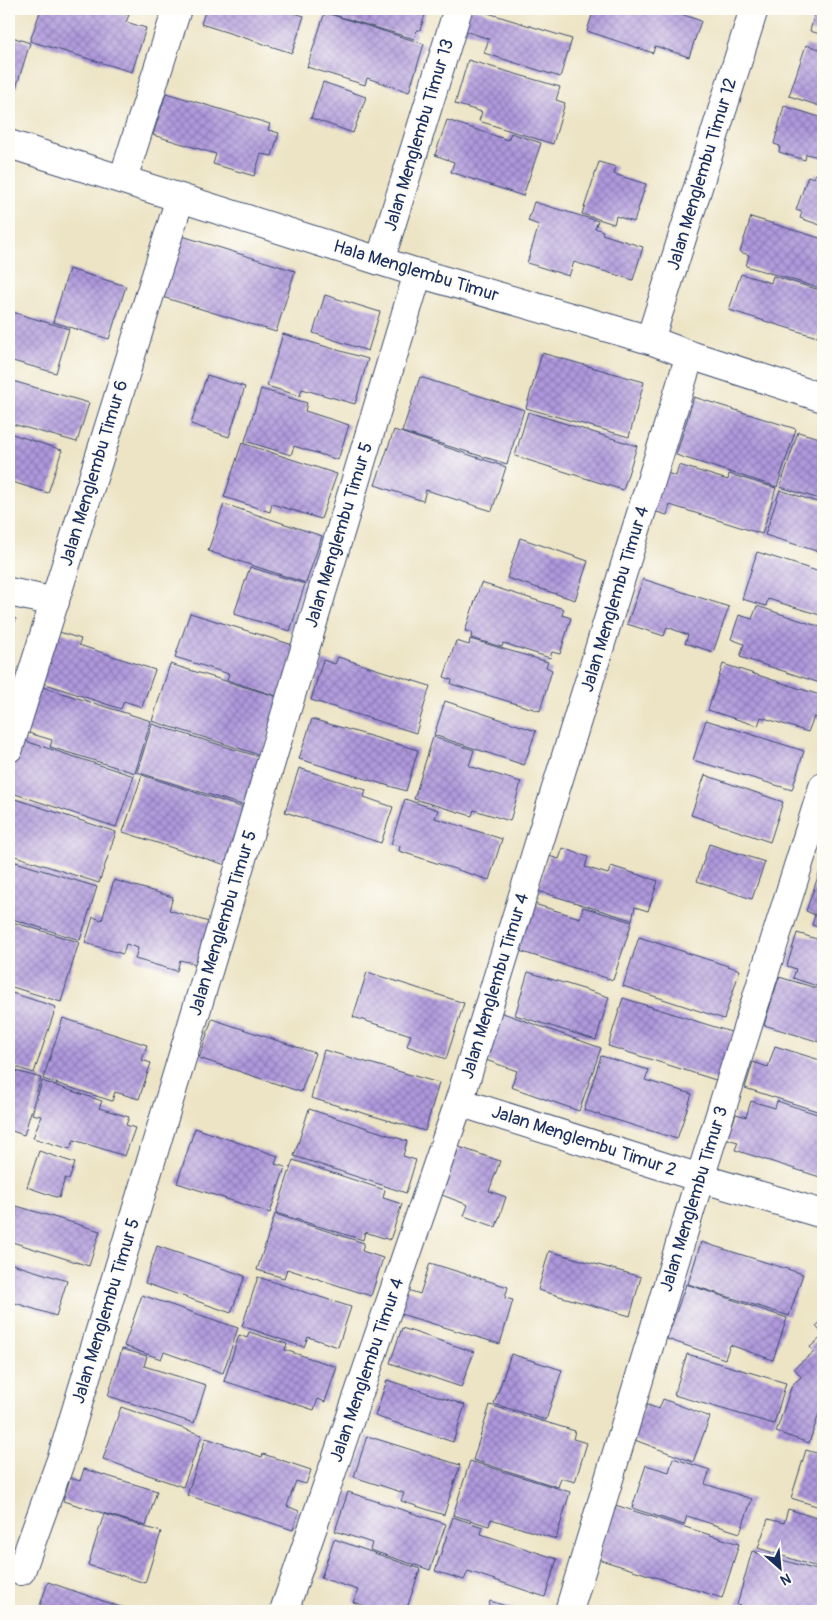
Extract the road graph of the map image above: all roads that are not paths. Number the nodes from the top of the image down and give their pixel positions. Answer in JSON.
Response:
{"nodes":[{"id":1,"x":177,"y":9,"type":"edge"},
{"id":2,"x":458,"y":9,"type":"edge"},
{"id":3,"x":754,"y":9,"type":"edge"},
{"id":4,"x":9,"y":144,"type":"edge"},
{"id":5,"x":123,"y":180,"type":"junction"},
{"id":6,"x":180,"y":198,"type":"junction"},
{"id":7,"x":380,"y":261,"type":"junction"},
{"id":8,"x":418,"y":273,"type":"junction"},
{"id":9,"x":650,"y":340,"type":"junction"},
{"id":10,"x":690,"y":355,"type":"junction"},
{"id":11,"x":823,"y":398,"type":"edge"},
{"id":12,"x":9,"y":592,"type":"edge"},
{"id":13,"x":54,"y":602,"type":"junction"},
{"id":14,"x":9,"y":748,"type":"edge"},
{"id":15,"x":823,"y":787,"type":"edge"},
{"id":16,"x":459,"y":1102,"type":"junction"},
{"id":17,"x":700,"y":1178,"type":"junction"},
{"id":18,"x":823,"y":1214,"type":"edge"},
{"id":19,"x":21,"y":1571,"type":"dead end"},
{"id":20,"x":284,"y":1611,"type":"edge"},
{"id":21,"x":569,"y":1611,"type":"edge"}],
"edges":[{"from":1,"to":5,"type":"street"},
{"from":2,"to":7,"type":"street","name":"Jalan Menglembu Timur 13"},
{"from":3,"to":9,"type":"street","name":"Jalan Menglembu Timur 12"},
{"from":4,"to":5,"type":"street","name":"Hala Menglembu Timur"},
{"from":5,"to":6,"type":"street","name":"Hala Menglembu Timur"},
{"from":6,"to":7,"type":"street","name":"Hala Menglembu Timur"},
{"from":6,"to":13,"type":"street","name":"Jalan Menglembu Timur 6"},
{"from":7,"to":8,"type":"street","name":"Hala Menglembu Timur"},
{"from":8,"to":9,"type":"street","name":"Hala Menglembu Timur"},
{"from":8,"to":19,"type":"street","name":"Jalan Menglembu Timur 5"},
{"from":9,"to":10,"type":"street","name":"Hala Menglembu Timur"},
{"from":10,"to":11,"type":"street","name":"Hala Menglembu Timur"},
{"from":10,"to":16,"type":"street","name":"Jalan Menglembu Timur 4"},
{"from":12,"to":13,"type":"street"},
{"from":13,"to":14,"type":"street","name":"Jalan Menglembu Timur 6"},
{"from":15,"to":17,"type":"street","name":"Jalan Menglembu Timur 3"},
{"from":16,"to":17,"type":"street","name":"Jalan Menglembu Timur 2"},
{"from":16,"to":20,"type":"street","name":"Jalan Menglembu Timur 4"},
{"from":17,"to":18,"type":"street","name":"Jalan Menglembu Timur 2"},
{"from":17,"to":21,"type":"street","name":"Jalan Menglembu Timur 3"}]}
